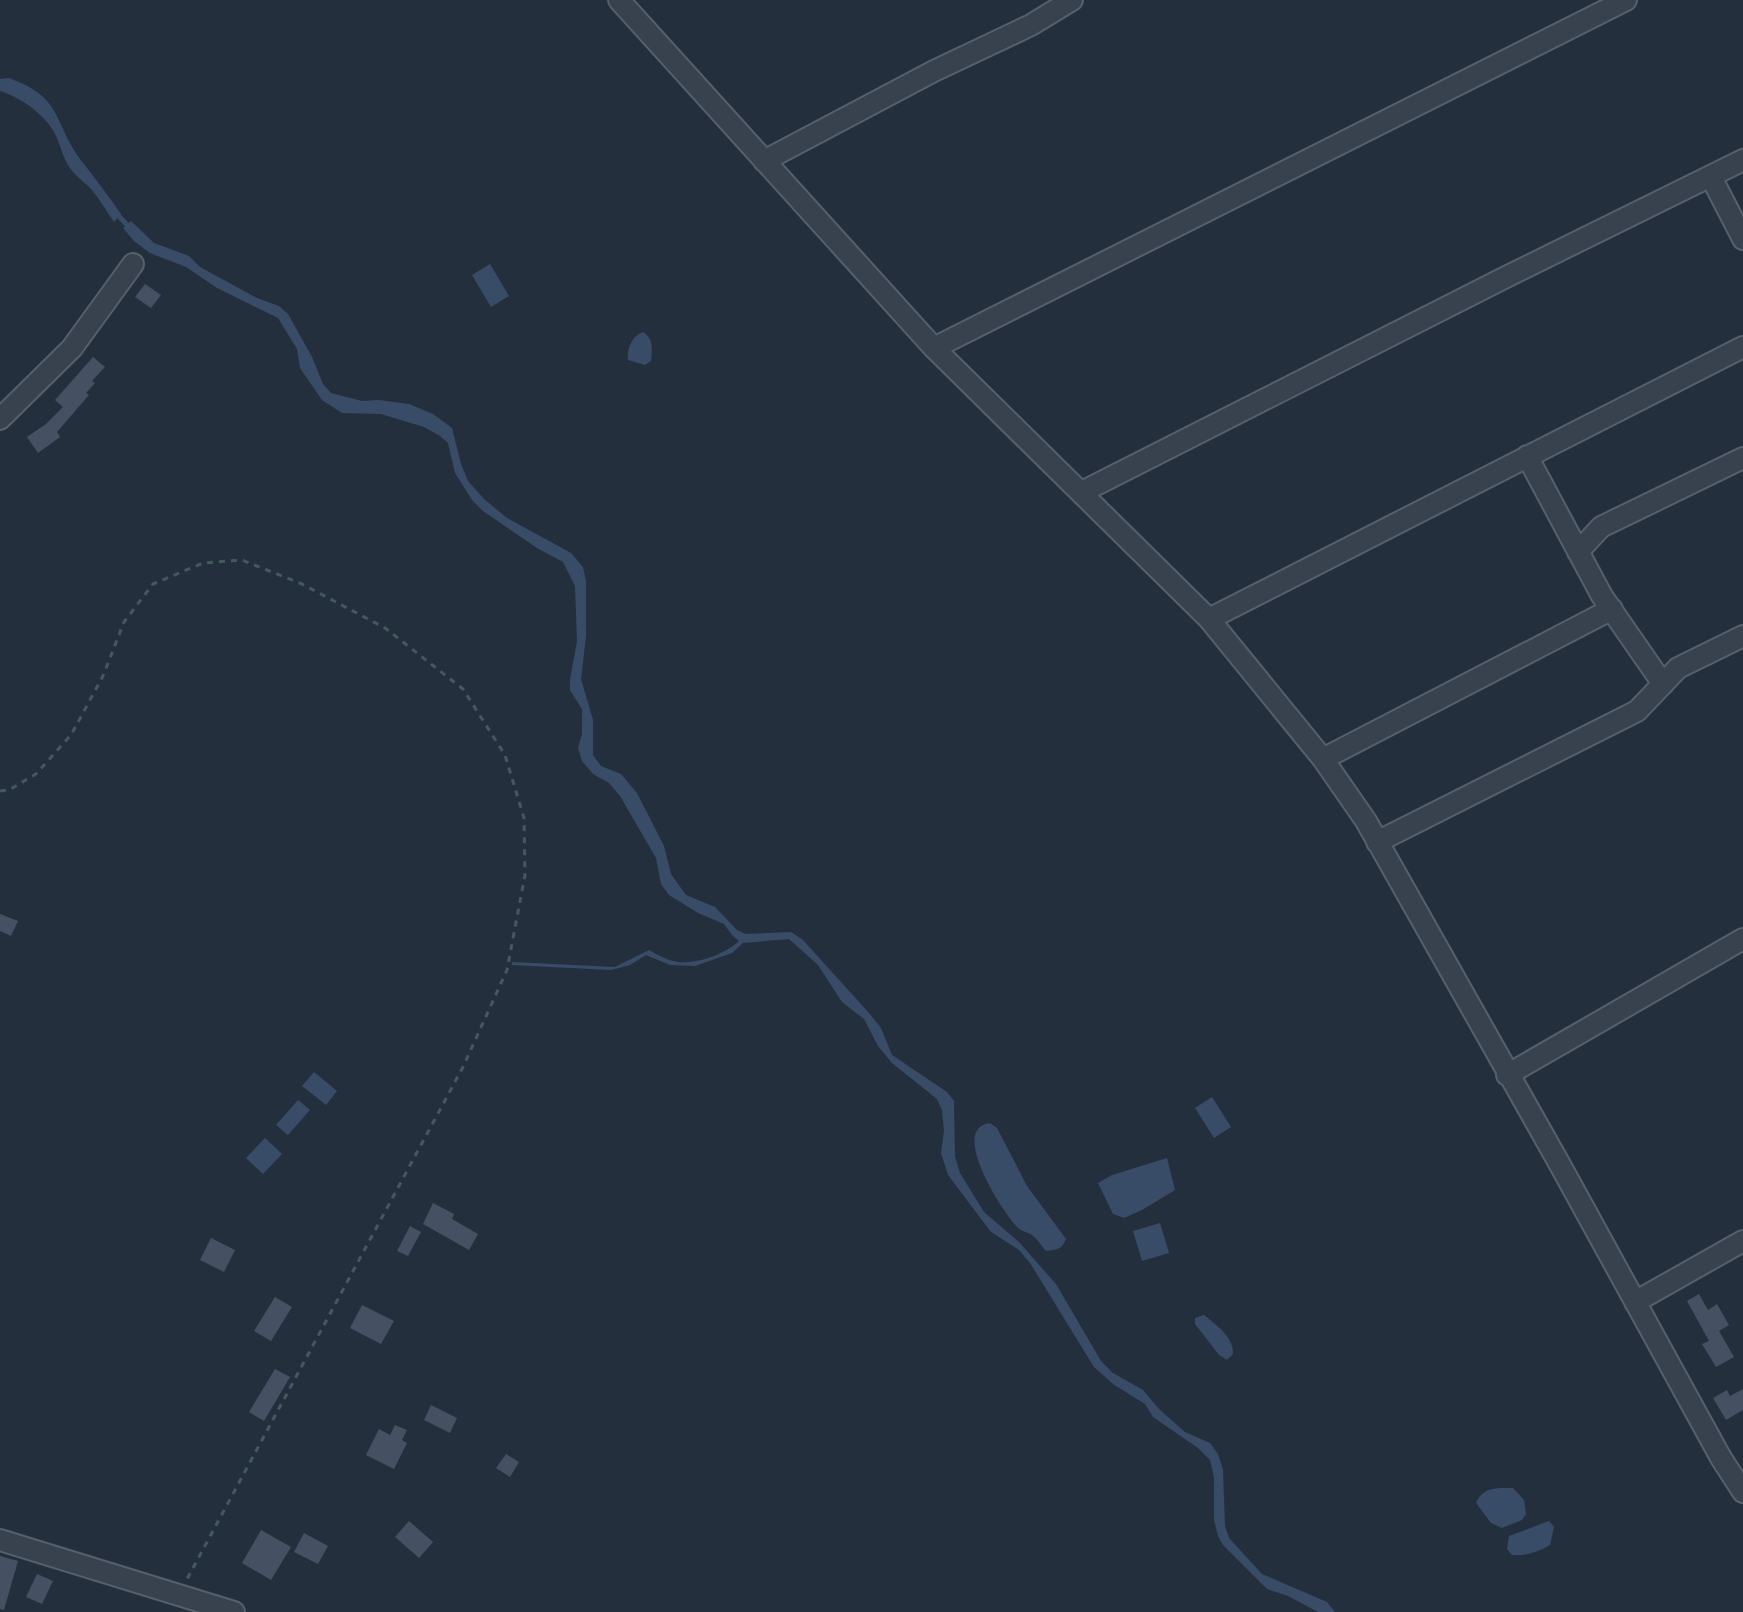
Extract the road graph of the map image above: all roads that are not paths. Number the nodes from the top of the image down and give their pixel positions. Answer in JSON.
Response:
{"nodes":[{"id":1,"x":619,"y":0,"type":"edge"},
{"id":2,"x":1072,"y":0,"type":"edge"},
{"id":3,"x":1626,"y":0,"type":"edge"},
{"id":4,"x":1743,"y":160,"type":"edge"},
{"id":5,"x":764,"y":161,"type":"junction"},
{"id":6,"x":1711,"y":177,"type":"junction"},
{"id":7,"x":1743,"y":239,"type":"edge"},
{"id":8,"x":133,"y":264,"type":"dead end"},
{"id":9,"x":1743,"y":347,"type":"edge"},
{"id":10,"x":934,"y":348,"type":"junction"},
{"id":11,"x":0,"y":419,"type":"edge"},
{"id":12,"x":1527,"y":456,"type":"junction"},
{"id":13,"x":1743,"y":458,"type":"edge"},
{"id":14,"x":1082,"y":492,"type":"junction"},
{"id":15,"x":1578,"y":552,"type":"junction"},
{"id":16,"x":1612,"y":609,"type":"junction"},
{"id":17,"x":1209,"y":619,"type":"junction"},
{"id":18,"x":1743,"y":636,"type":"edge"},
{"id":19,"x":1663,"y":684,"type":"junction"},
{"id":20,"x":1323,"y":759,"type":"junction"},
{"id":21,"x":1377,"y":842,"type":"junction"},
{"id":22,"x":1743,"y":939,"type":"edge"},
{"id":23,"x":1507,"y":1075,"type":"junction"},
{"id":24,"x":1743,"y":1241,"type":"edge"},
{"id":25,"x":1635,"y":1302,"type":"junction"},
{"id":26,"x":1743,"y":1492,"type":"edge"},
{"id":27,"x":0,"y":1540,"type":"edge"},
{"id":28,"x":234,"y":1612,"type":"edge"}],
"edges":[{"from":1,"to":5,"type":"street"},
{"from":2,"to":5,"type":"street"},
{"from":3,"to":10,"type":"street"},
{"from":4,"to":6,"type":"street"},
{"from":5,"to":10,"type":"street"},
{"from":6,"to":7,"type":"street"},
{"from":6,"to":14,"type":"street"},
{"from":8,"to":11,"type":"street"},
{"from":9,"to":12,"type":"street"},
{"from":10,"to":14,"type":"street"},
{"from":12,"to":15,"type":"street"},
{"from":12,"to":17,"type":"street"},
{"from":13,"to":15,"type":"street"},
{"from":14,"to":17,"type":"street"},
{"from":15,"to":16,"type":"street"},
{"from":16,"to":19,"type":"street"},
{"from":16,"to":20,"type":"street"},
{"from":17,"to":20,"type":"street"},
{"from":18,"to":19,"type":"street"},
{"from":19,"to":21,"type":"street"},
{"from":20,"to":21,"type":"street"},
{"from":21,"to":23,"type":"street"},
{"from":22,"to":23,"type":"street"},
{"from":23,"to":25,"type":"street"},
{"from":24,"to":25,"type":"street"},
{"from":25,"to":26,"type":"street"},
{"from":27,"to":28,"type":"street"}]}
